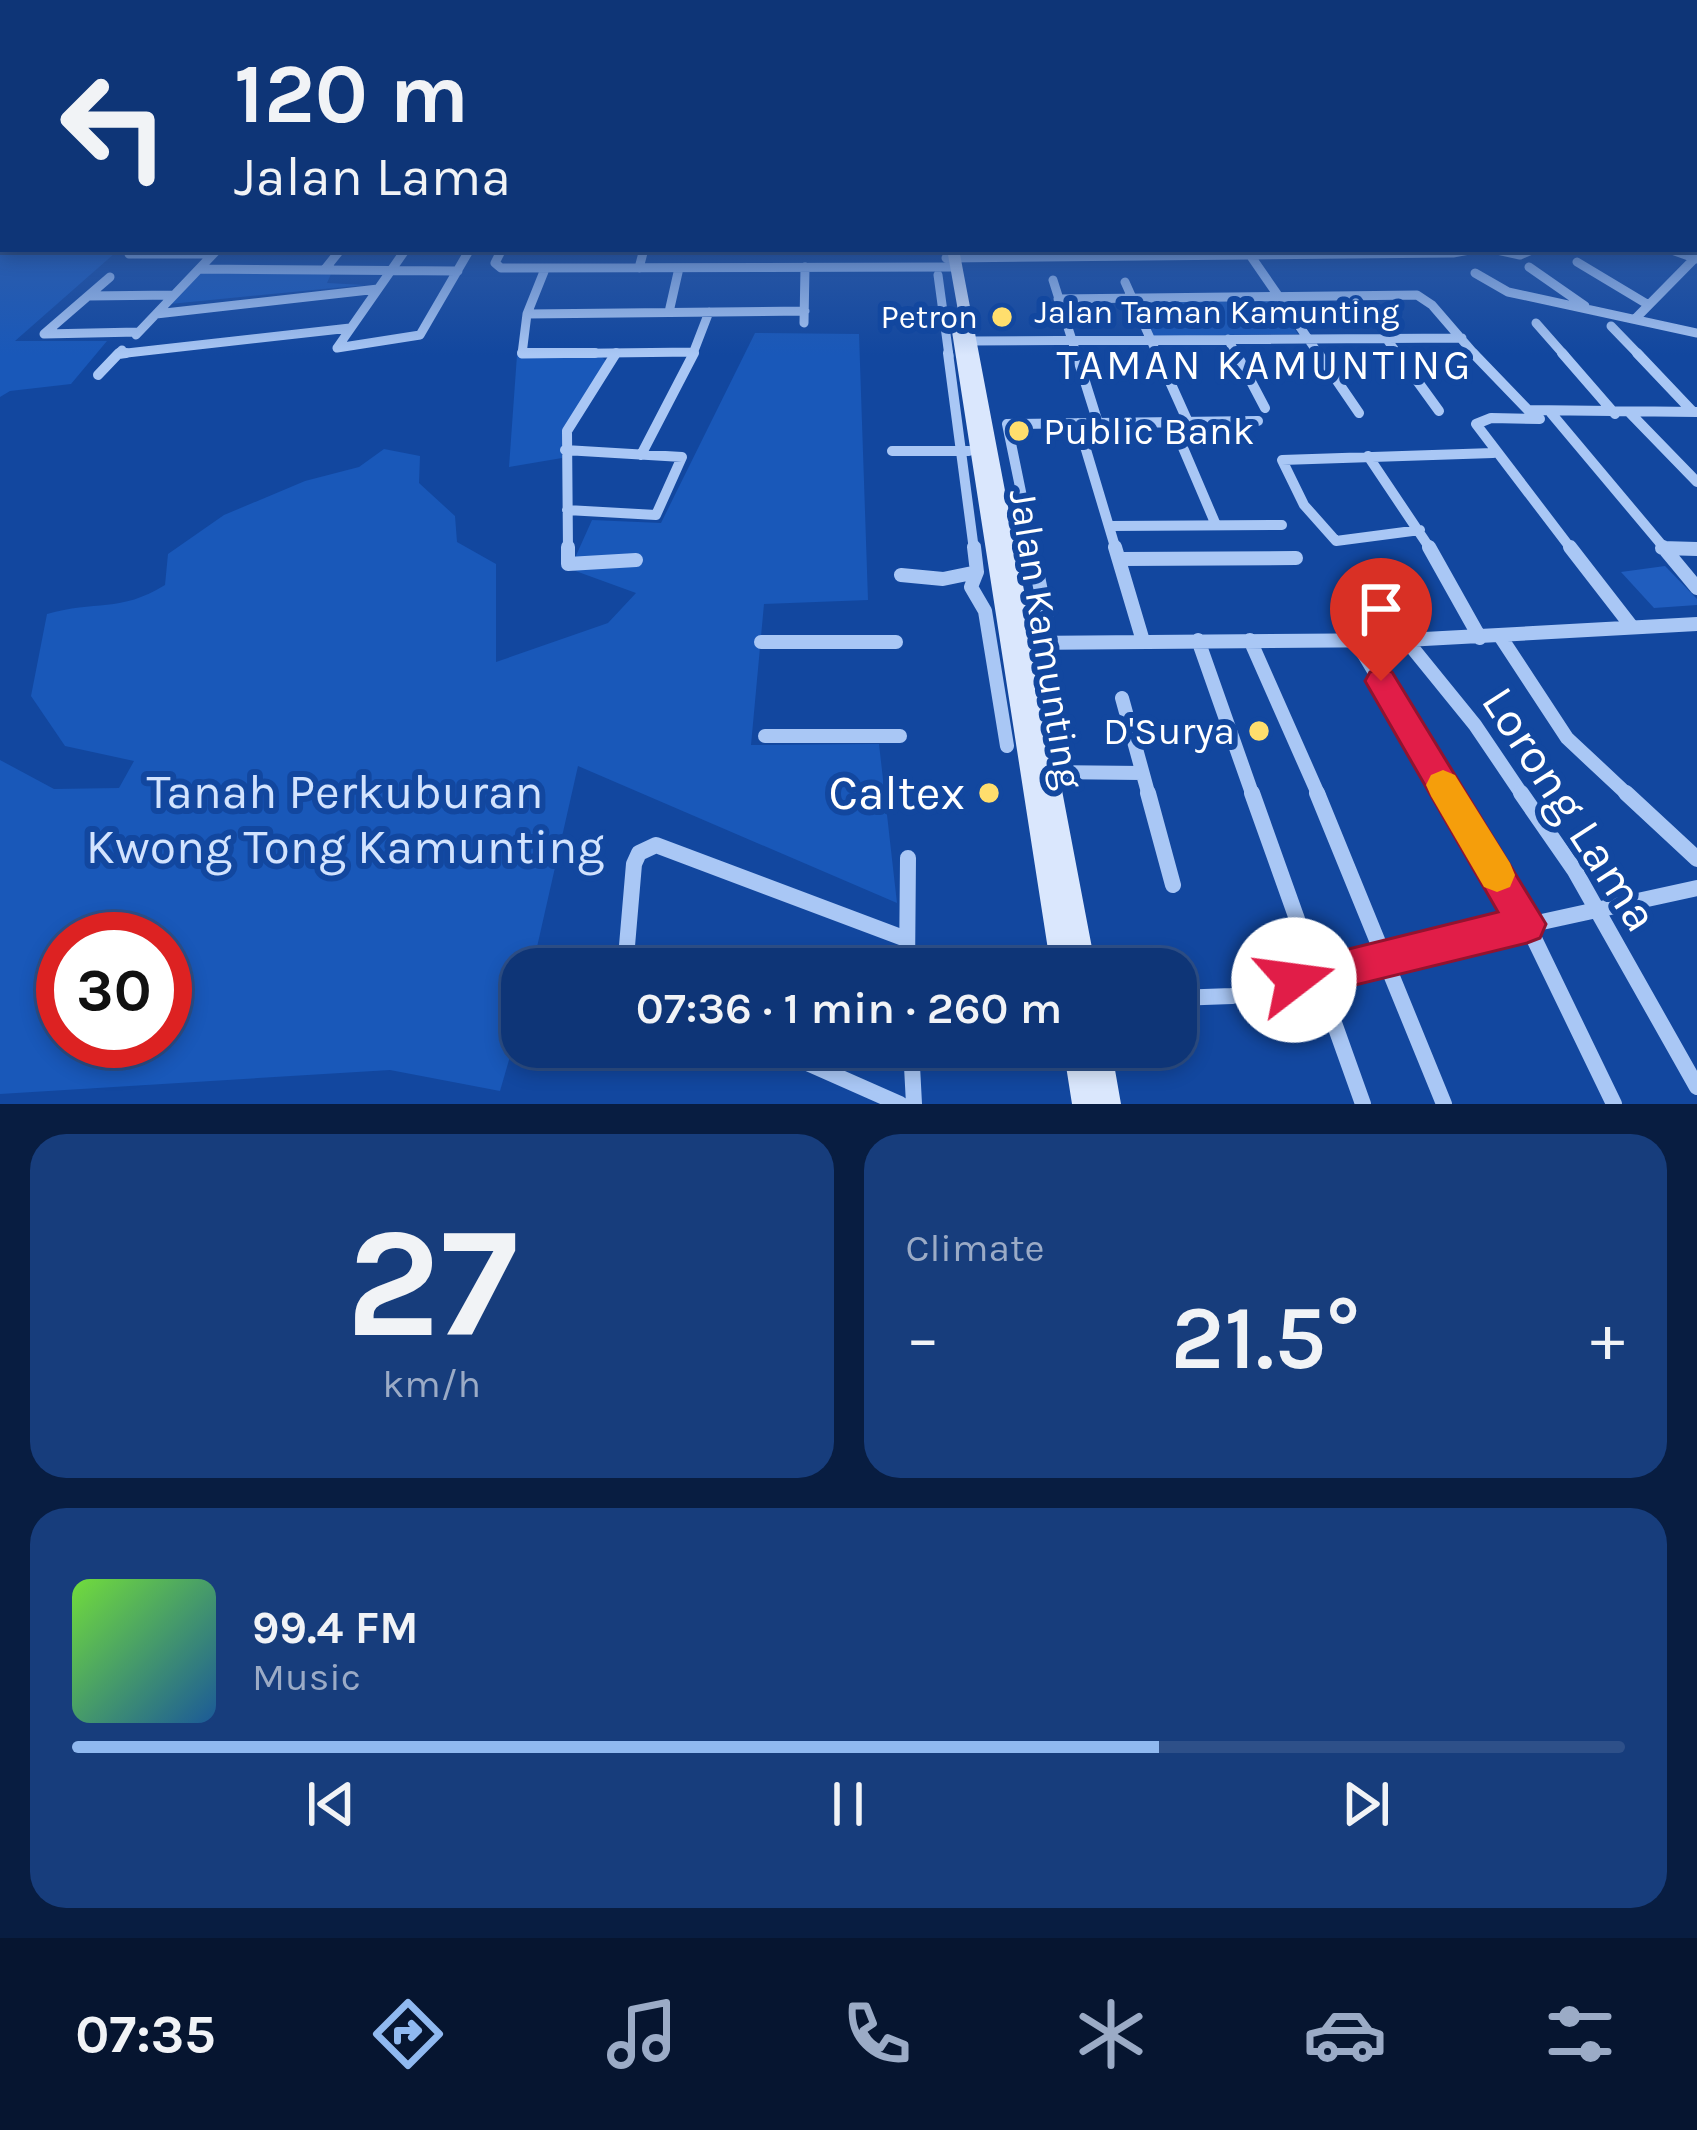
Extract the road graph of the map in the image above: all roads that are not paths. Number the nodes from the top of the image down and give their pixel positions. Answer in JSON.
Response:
{"nodes":[{"id":1,"x":216,"y":252,"type":"edge"},
{"id":2,"x":193,"y":253,"type":"edge"},
{"id":3,"x":338,"y":253,"type":"edge"},
{"id":4,"x":404,"y":253,"type":"edge"},
{"id":5,"x":468,"y":253,"type":"edge"},
{"id":6,"x":501,"y":253,"type":"edge"},
{"id":7,"x":643,"y":253,"type":"edge"},
{"id":8,"x":901,"y":253,"type":"edge"},
{"id":9,"x":1123,"y":253,"type":"edge"},
{"id":10,"x":1152,"y":253,"type":"edge"},
{"id":11,"x":1343,"y":253,"type":"edge"},
{"id":12,"x":129,"y":254,"type":"dead end"},
{"id":13,"x":1250,"y":255,"type":"junction"},
{"id":14,"x":1696,"y":259,"type":"edge"},
{"id":15,"x":1577,"y":262,"type":"dead end"},
{"id":16,"x":950,"y":264,"type":"edge"},
{"id":17,"x":903,"y":267,"type":"junction"},
{"id":18,"x":1529,"y":267,"type":"dead end"},
{"id":19,"x":326,"y":268,"type":"junction"},
{"id":20,"x":638,"y":268,"type":"junction"},
{"id":21,"x":200,"y":269,"type":"junction"},
{"id":22,"x":458,"y":271,"type":"junction"},
{"id":23,"x":805,"y":271,"type":"junction"},
{"id":24,"x":390,"y":272,"type":"junction"},
{"id":25,"x":543,"y":272,"type":"junction"},
{"id":26,"x":678,"y":272,"type":"junction"},
{"id":27,"x":1475,"y":273,"type":"dead end"},
{"id":28,"x":110,"y":277,"type":"dead end"},
{"id":29,"x":1053,"y":280,"type":"dead end"},
{"id":30,"x":1126,"y":282,"type":"dead end"},
{"id":31,"x":379,"y":289,"type":"junction"},
{"id":32,"x":174,"y":295,"type":"junction"},
{"id":33,"x":88,"y":296,"type":"junction"},
{"id":34,"x":1277,"y":296,"type":"junction"},
{"id":35,"x":1058,"y":298,"type":"junction"},
{"id":36,"x":1132,"y":298,"type":"junction"},
{"id":37,"x":1647,"y":304,"type":"junction"},
{"id":38,"x":1590,"y":310,"type":"junction"},
{"id":39,"x":669,"y":312,"type":"junction"},
{"id":40,"x":710,"y":312,"type":"junction"},
{"id":41,"x":156,"y":314,"type":"junction"},
{"id":42,"x":527,"y":314,"type":"junction"},
{"id":43,"x":1635,"y":320,"type":"junction"},
{"id":44,"x":1537,"y":323,"type":"dead end"},
{"id":45,"x":1611,"y":326,"type":"dead end"},
{"id":46,"x":350,"y":328,"type":"junction"},
{"id":47,"x":138,"y":332,"type":"junction"},
{"id":48,"x":1697,"y":333,"type":"edge"},
{"id":49,"x":1307,"y":338,"type":"junction"},
{"id":50,"x":1386,"y":338,"type":"junction"},
{"id":51,"x":1461,"y":338,"type":"junction"},
{"id":52,"x":1228,"y":339,"type":"junction"},
{"id":53,"x":1072,"y":340,"type":"junction"},
{"id":54,"x":1150,"y":340,"type":"junction"},
{"id":55,"x":971,"y":341,"type":"junction"},
{"id":56,"x":694,"y":352,"type":"junction"},
{"id":57,"x":616,"y":353,"type":"junction"},
{"id":58,"x":118,"y":354,"type":"junction"},
{"id":59,"x":98,"y":376,"type":"dead end"},
{"id":60,"x":1265,"y":408,"type":"dead end"},
{"id":61,"x":1439,"y":411,"type":"dead end"},
{"id":62,"x":1695,"y":412,"type":"edge"},
{"id":63,"x":1359,"y":413,"type":"dead end"},
{"id":64,"x":1630,"y":413,"type":"junction"},
{"id":65,"x":1615,"y":414,"type":"junction"},
{"id":66,"x":1553,"y":416,"type":"junction"},
{"id":67,"x":1258,"y":421,"type":"dead end"},
{"id":68,"x":1172,"y":422,"type":"junction"},
{"id":69,"x":1188,"y":422,"type":"junction"},
{"id":70,"x":1078,"y":423,"type":"junction"},
{"id":71,"x":1098,"y":423,"type":"junction"},
{"id":72,"x":565,"y":451,"type":"junction"},
{"id":73,"x":892,"y":452,"type":"dead end"},
{"id":74,"x":969,"y":452,"type":"junction"},
{"id":75,"x":1493,"y":453,"type":"junction"},
{"id":76,"x":641,"y":455,"type":"junction"},
{"id":77,"x":1368,"y":456,"type":"junction"},
{"id":78,"x":992,"y":467,"type":"junction"},
{"id":79,"x":1016,"y":468,"type":"junction"},
{"id":80,"x":1697,"y":482,"type":"edge"},
{"id":81,"x":567,"y":510,"type":"junction"},
{"id":82,"x":1216,"y":525,"type":"junction"},
{"id":83,"x":1282,"y":525,"type":"dead end"},
{"id":84,"x":1111,"y":526,"type":"junction"},
{"id":85,"x":1420,"y":530,"type":"junction"},
{"id":86,"x":1662,"y":548,"type":"junction"},
{"id":87,"x":1697,"y":549,"type":"edge"},
{"id":88,"x":1006,"y":550,"type":"junction"},
{"id":89,"x":1032,"y":550,"type":"junction"},
{"id":90,"x":1296,"y":558,"type":"dead end"},
{"id":91,"x":1121,"y":559,"type":"junction"},
{"id":92,"x":636,"y":560,"type":"dead end"},
{"id":93,"x":977,"y":572,"type":"junction"},
{"id":94,"x":902,"y":575,"type":"dead end"},
{"id":95,"x":1697,"y":588,"type":"edge"},
{"id":96,"x":991,"y":604,"type":"junction"},
{"id":97,"x":1047,"y":621,"type":"dead end"},
{"id":98,"x":1697,"y":624,"type":"edge"},
{"id":99,"x":1632,"y":627,"type":"junction"},
{"id":100,"x":1500,"y":636,"type":"junction"},
{"id":101,"x":1480,"y":638,"type":"junction"},
{"id":102,"x":1198,"y":640,"type":"junction"},
{"id":103,"x":1250,"y":640,"type":"junction"},
{"id":104,"x":1356,"y":640,"type":"junction"},
{"id":105,"x":1406,"y":640,"type":"junction"},
{"id":106,"x":1143,"y":641,"type":"junction"},
{"id":107,"x":761,"y":642,"type":"dead end"},
{"id":108,"x":896,"y":642,"type":"dead end"},
{"id":109,"x":1023,"y":643,"type":"junction"},
{"id":110,"x":1122,"y":698,"type":"dead end"},
{"id":111,"x":765,"y":736,"type":"dead end"},
{"id":112,"x":900,"y":736,"type":"dead end"},
{"id":113,"x":1007,"y":746,"type":"dead end"},
{"id":114,"x":1046,"y":772,"type":"junction"},
{"id":115,"x":1142,"y":773,"type":"junction"},
{"id":116,"x":908,"y":858,"type":"dead end"},
{"id":117,"x":1697,"y":859,"type":"edge"},
{"id":118,"x":1173,"y":885,"type":"dead end"},
{"id":119,"x":1697,"y":888,"type":"edge"},
{"id":120,"x":1596,"y":911,"type":"junction"},
{"id":121,"x":1527,"y":924,"type":"junction"},
{"id":122,"x":906,"y":940,"type":"junction"},
{"id":123,"x":627,"y":948,"type":"edge"},
{"id":124,"x":906,"y":948,"type":"edge"},
{"id":125,"x":1059,"y":948,"type":"edge"},
{"id":126,"x":1080,"y":948,"type":"edge"},
{"id":127,"x":1386,"y":956,"type":"junction"},
{"id":128,"x":1317,"y":974,"type":"junction"},
{"id":129,"x":1197,"y":997,"type":"edge"},
{"id":130,"x":819,"y":1068,"type":"edge"},
{"id":131,"x":912,"y":1068,"type":"edge"},
{"id":132,"x":1079,"y":1068,"type":"edge"},
{"id":133,"x":1102,"y":1068,"type":"edge"},
{"id":134,"x":1697,"y":1087,"type":"edge"},
{"id":135,"x":900,"y":1104,"type":"edge"},
{"id":136,"x":914,"y":1104,"type":"edge"},
{"id":137,"x":1085,"y":1104,"type":"edge"},
{"id":138,"x":1108,"y":1104,"type":"edge"},
{"id":139,"x":1363,"y":1104,"type":"edge"},
{"id":140,"x":1444,"y":1104,"type":"edge"},
{"id":141,"x":1614,"y":1104,"type":"edge"}],
"edges":[{"from":1,"to":21,"type":"street"},
{"from":2,"to":12,"type":"street"},
{"from":3,"to":19,"type":"street"},
{"from":4,"to":24,"type":"street"},
{"from":5,"to":22,"type":"street"},
{"from":6,"to":25,"type":"street"},
{"from":7,"to":20,"type":"street"},
{"from":8,"to":17,"type":"street"},
{"from":9,"to":16,"type":"street"},
{"from":10,"to":13,"type":"street"},
{"from":11,"to":13,"type":"street"},
{"from":13,"to":34,"type":"street"},
{"from":14,"to":37,"type":"street"},
{"from":15,"to":37,"type":"street"},
{"from":16,"to":17,"type":"street"},
{"from":16,"to":23,"type":"street"},
{"from":16,"to":55,"type":"main road","name":"Jalan Kamunting"},
{"from":16,"to":74,"type":"main road","name":"Jalan Kamunting"},
{"from":17,"to":23,"type":"street"},
{"from":18,"to":38,"type":"street"},
{"from":19,"to":21,"type":"street"},
{"from":19,"to":24,"type":"street"},
{"from":20,"to":25,"type":"street"},
{"from":20,"to":26,"type":"street"},
{"from":21,"to":32,"type":"street"},
{"from":22,"to":24,"type":"street"},
{"from":22,"to":46,"type":"street"},
{"from":23,"to":26,"type":"street"},
{"from":23,"to":40,"type":"street"},
{"from":24,"to":31,"type":"street"},
{"from":25,"to":26,"type":"street"},
{"from":25,"to":42,"type":"street"},
{"from":26,"to":39,"type":"street"},
{"from":27,"to":38,"type":"street"},
{"from":28,"to":33,"type":"street"},
{"from":29,"to":35,"type":"street"},
{"from":30,"to":36,"type":"street"},
{"from":31,"to":41,"type":"street"},
{"from":31,"to":46,"type":"street"},
{"from":32,"to":33,"type":"street"},
{"from":32,"to":41,"type":"street"},
{"from":33,"to":47,"type":"street"},
{"from":34,"to":36,"type":"street"},
{"from":34,"to":49,"type":"street"},
{"from":34,"to":51,"type":"street"},
{"from":35,"to":36,"type":"street"},
{"from":35,"to":53,"type":"street"},
{"from":36,"to":54,"type":"street"},
{"from":37,"to":43,"type":"street"},
{"from":38,"to":43,"type":"street"},
{"from":39,"to":40,"type":"street"},
{"from":39,"to":42,"type":"street"},
{"from":40,"to":56,"type":"street"},
{"from":41,"to":47,"type":"street"},
{"from":42,"to":57,"type":"street"},
{"from":43,"to":48,"type":"street"},
{"from":44,"to":65,"type":"street"},
{"from":45,"to":62,"type":"street"},
{"from":46,"to":58,"type":"street"},
{"from":47,"to":58,"type":"street"},
{"from":49,"to":50,"type":"street","name":"Jalan Taman Kamunting"},
{"from":49,"to":52,"type":"street","name":"Jalan Taman Kamunting"},
{"from":49,"to":63,"type":"street"},
{"from":50,"to":51,"type":"street","name":"Jalan Taman Kamunting"},
{"from":50,"to":61,"type":"street"},
{"from":51,"to":66,"type":"street"},
{"from":52,"to":54,"type":"street","name":"Jalan Taman Kamunting"},
{"from":52,"to":60,"type":"street"},
{"from":53,"to":54,"type":"street","name":"Jalan Taman Kamunting"},
{"from":53,"to":55,"type":"street","name":"Jalan Taman Kamunting"},
{"from":53,"to":71,"type":"street"},
{"from":54,"to":69,"type":"street"},
{"from":55,"to":78,"type":"main road","name":"Jalan Kamunting"},
{"from":56,"to":57,"type":"street"},
{"from":56,"to":76,"type":"street"},
{"from":57,"to":72,"type":"street"},
{"from":58,"to":59,"type":"street"},
{"from":62,"to":64,"type":"street"},
{"from":64,"to":65,"type":"street"},
{"from":64,"to":80,"type":"street"},
{"from":65,"to":66,"type":"street"},
{"from":66,"to":75,"type":"street"},
{"from":66,"to":86,"type":"street"},
{"from":67,"to":69,"type":"street"},
{"from":68,"to":69,"type":"street"},
{"from":68,"to":71,"type":"street"},
{"from":68,"to":82,"type":"street"},
{"from":70,"to":71,"type":"street"},
{"from":70,"to":79,"type":"street"},
{"from":70,"to":84,"type":"street"},
{"from":72,"to":76,"type":"street"},
{"from":72,"to":81,"type":"street"},
{"from":73,"to":74,"type":"street"},
{"from":74,"to":93,"type":"street"},
{"from":74,"to":96,"type":"main road","name":"Jalan Kamunting"},
{"from":75,"to":77,"type":"street"},
{"from":75,"to":99,"type":"street"},
{"from":76,"to":81,"type":"street"},
{"from":77,"to":85,"type":"street"},
{"from":77,"to":85,"type":"street"},
{"from":78,"to":79,"type":"street"},
{"from":78,"to":88,"type":"main road","name":"Jalan Kamunting"},
{"from":79,"to":89,"type":"street"},
{"from":81,"to":92,"type":"street"},
{"from":82,"to":83,"type":"street"},
{"from":82,"to":84,"type":"street"},
{"from":84,"to":91,"type":"street"},
{"from":85,"to":101,"type":"street"},
{"from":86,"to":87,"type":"street"},
{"from":86,"to":95,"type":"street"},
{"from":88,"to":89,"type":"street"},
{"from":88,"to":109,"type":"main road","name":"Jalan Kamunting"},
{"from":89,"to":97,"type":"street"},
{"from":90,"to":91,"type":"street"},
{"from":91,"to":106,"type":"street"},
{"from":93,"to":94,"type":"street"},
{"from":93,"to":96,"type":"street"},
{"from":96,"to":113,"type":"street"},
{"from":96,"to":125,"type":"main road","name":"Jalan Kamunting"},
{"from":98,"to":99,"type":"street"},
{"from":99,"to":100,"type":"street"},
{"from":100,"to":101,"type":"street"},
{"from":100,"to":117,"type":"street"},
{"from":101,"to":105,"type":"street"},
{"from":102,"to":103,"type":"street"},
{"from":102,"to":106,"type":"street"},
{"from":102,"to":128,"type":"street"},
{"from":103,"to":104,"type":"street"},
{"from":103,"to":127,"type":"street"},
{"from":104,"to":105,"type":"street"},
{"from":104,"to":121,"type":"street"},
{"from":105,"to":120,"type":"street","name":"Lorong Lama"},
{"from":106,"to":109,"type":"street"},
{"from":107,"to":108,"type":"street"},
{"from":109,"to":114,"type":"main road","name":"Jalan Kamunting"},
{"from":110,"to":115,"type":"street"},
{"from":111,"to":112,"type":"street"},
{"from":114,"to":115,"type":"street"},
{"from":114,"to":126,"type":"main road","name":"Jalan Kamunting"},
{"from":115,"to":118,"type":"street"},
{"from":116,"to":122,"type":"street"},
{"from":119,"to":120,"type":"street"},
{"from":120,"to":121,"type":"street"},
{"from":120,"to":134,"type":"street","name":"Lorong Lama"},
{"from":121,"to":127,"type":"street"},
{"from":121,"to":141,"type":"street"},
{"from":122,"to":123,"type":"street"},
{"from":122,"to":124,"type":"street"},
{"from":127,"to":128,"type":"street"},
{"from":127,"to":140,"type":"street"},
{"from":128,"to":129,"type":"street"},
{"from":128,"to":139,"type":"street"},
{"from":130,"to":135,"type":"street"},
{"from":131,"to":136,"type":"street"},
{"from":132,"to":137,"type":"main road"},
{"from":133,"to":138,"type":"main road"}]}
